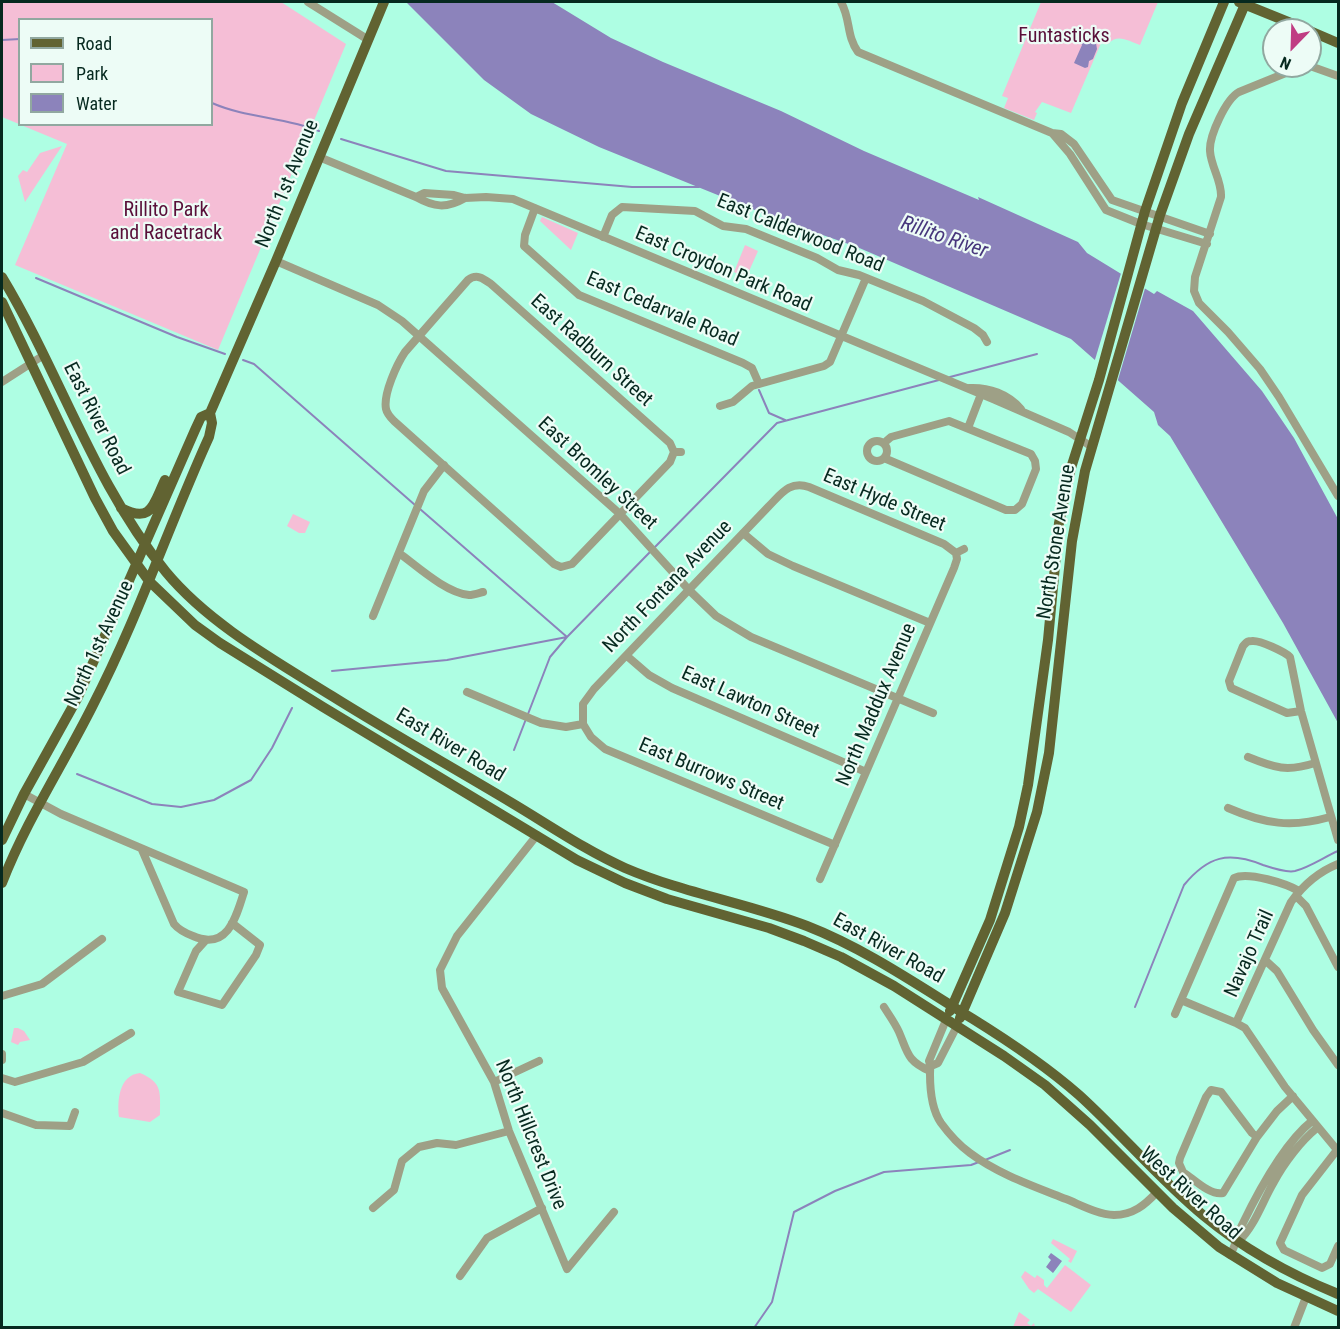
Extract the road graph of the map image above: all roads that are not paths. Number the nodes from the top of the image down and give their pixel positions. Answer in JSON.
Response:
{"nodes":[{"id":1,"x":308,"y":2,"type":"edge"},
{"id":2,"x":384,"y":2,"type":"edge"},
{"id":3,"x":841,"y":2,"type":"edge"},
{"id":4,"x":1224,"y":2,"type":"edge"},
{"id":5,"x":1243,"y":2,"type":"edge"},
{"id":6,"x":1281,"y":18,"type":"edge"},
{"id":7,"x":1322,"y":36,"type":"edge"},
{"id":8,"x":367,"y":39,"type":"junction"},
{"id":9,"x":1338,"y":43,"type":"edge"},
{"id":10,"x":1322,"y":70,"type":"edge"},
{"id":11,"x":1338,"y":76,"type":"edge"},
{"id":12,"x":1273,"y":78,"type":"edge"},
{"id":13,"x":1052,"y":133,"type":"junction"},
{"id":14,"x":319,"y":157,"type":"junction"},
{"id":15,"x":535,"y":208,"type":"junction"},
{"id":16,"x":1145,"y":211,"type":"junction"},
{"id":17,"x":1160,"y":215,"type":"junction"},
{"id":18,"x":1141,"y":224,"type":"junction"},
{"id":19,"x":1155,"y":228,"type":"junction"},
{"id":20,"x":1210,"y":234,"type":"junction"},
{"id":21,"x":603,"y":237,"type":"junction"},
{"id":22,"x":1207,"y":244,"type":"junction"},
{"id":23,"x":276,"y":261,"type":"junction"},
{"id":24,"x":2,"y":276,"type":"edge"},
{"id":25,"x":866,"y":278,"type":"junction"},
{"id":26,"x":2,"y":302,"type":"edge"},
{"id":27,"x":418,"y":335,"type":"junction"},
{"id":28,"x":842,"y":337,"type":"junction"},
{"id":29,"x":987,"y":342,"type":"dead end"},
{"id":30,"x":44,"y":355,"type":"junction"},
{"id":31,"x":31,"y":362,"type":"junction"},
{"id":32,"x":2,"y":382,"type":"edge"},
{"id":33,"x":759,"y":384,"type":"junction"},
{"id":34,"x":983,"y":390,"type":"junction"},
{"id":35,"x":720,"y":406,"type":"dead end"},
{"id":36,"x":210,"y":413,"type":"junction"},
{"id":37,"x":968,"y":428,"type":"junction"},
{"id":38,"x":1080,"y":438,"type":"junction"},
{"id":39,"x":884,"y":443,"type":"junction"},
{"id":40,"x":1092,"y":447,"type":"junction"},
{"id":41,"x":884,"y":458,"type":"junction"},
{"id":42,"x":182,"y":459,"type":"junction"},
{"id":43,"x":444,"y":465,"type":"junction"},
{"id":44,"x":796,"y":484,"type":"joint"},
{"id":45,"x":1338,"y":496,"type":"edge"},
{"id":46,"x":120,"y":508,"type":"junction"},
{"id":47,"x":620,"y":514,"type":"junction"},
{"id":48,"x":743,"y":533,"type":"junction"},
{"id":49,"x":145,"y":546,"type":"junction"},
{"id":50,"x":960,"y":551,"type":"joint"},
{"id":51,"x":399,"y":553,"type":"junction"},
{"id":52,"x":158,"y":562,"type":"junction"},
{"id":53,"x":137,"y":564,"type":"junction"},
{"id":54,"x":149,"y":581,"type":"junction"},
{"id":55,"x":688,"y":590,"type":"junction"},
{"id":56,"x":483,"y":592,"type":"dead end"},
{"id":57,"x":373,"y":616,"type":"dead end"},
{"id":58,"x":930,"y":623,"type":"junction"},
{"id":59,"x":627,"y":656,"type":"junction"},
{"id":60,"x":467,"y":692,"type":"dead end"},
{"id":61,"x":898,"y":698,"type":"junction"},
{"id":62,"x":1301,"y":711,"type":"junction"},
{"id":63,"x":933,"y":713,"type":"dead end"},
{"id":64,"x":583,"y":724,"type":"junction"},
{"id":65,"x":1248,"y":757,"type":"dead end"},
{"id":66,"x":1316,"y":763,"type":"junction"},
{"id":67,"x":866,"y":772,"type":"junction"},
{"id":68,"x":24,"y":794,"type":"junction"},
{"id":69,"x":39,"y":803,"type":"junction"},
{"id":70,"x":1228,"y":808,"type":"dead end"},
{"id":71,"x":1330,"y":817,"type":"junction"},
{"id":72,"x":537,"y":835,"type":"junction"},
{"id":73,"x":2,"y":840,"type":"edge"},
{"id":74,"x":1338,"y":840,"type":"edge"},
{"id":75,"x":835,"y":845,"type":"junction"},
{"id":76,"x":142,"y":850,"type":"junction"},
{"id":77,"x":1338,"y":864,"type":"edge"},
{"id":78,"x":627,"y":869,"type":"junction"},
{"id":79,"x":606,"y":874,"type":"junction"},
{"id":80,"x":820,"y":879,"type":"dead end"},
{"id":81,"x":2,"y":883,"type":"edge"},
{"id":82,"x":689,"y":891,"type":"junction"},
{"id":83,"x":1297,"y":894,"type":"junction"},
{"id":84,"x":232,"y":923,"type":"junction"},
{"id":85,"x":102,"y":939,"type":"dead end"},
{"id":86,"x":205,"y":941,"type":"junction"},
{"id":87,"x":1265,"y":960,"type":"junction"},
{"id":88,"x":1338,"y":967,"type":"edge"},
{"id":89,"x":2,"y":996,"type":"edge"},
{"id":90,"x":1181,"y":1000,"type":"junction"},
{"id":91,"x":952,"y":1006,"type":"junction"},
{"id":92,"x":884,"y":1007,"type":"dead end"},
{"id":93,"x":962,"y":1012,"type":"junction"},
{"id":94,"x":1175,"y":1014,"type":"dead end"},
{"id":95,"x":946,"y":1020,"type":"junction"},
{"id":96,"x":1236,"y":1023,"type":"junction"},
{"id":97,"x":957,"y":1026,"type":"junction"},
{"id":98,"x":131,"y":1033,"type":"dead end"},
{"id":99,"x":2,"y":1054,"type":"edge"},
{"id":100,"x":2,"y":1060,"type":"edge"},
{"id":101,"x":539,"y":1061,"type":"dead end"},
{"id":102,"x":1039,"y":1063,"type":"joint"},
{"id":103,"x":1338,"y":1065,"type":"edge"},
{"id":104,"x":930,"y":1068,"type":"junction"},
{"id":105,"x":2,"y":1078,"type":"edge"},
{"id":106,"x":1035,"y":1078,"type":"joint"},
{"id":107,"x":495,"y":1082,"type":"junction"},
{"id":108,"x":1293,"y":1096,"type":"junction"},
{"id":109,"x":75,"y":1112,"type":"dead end"},
{"id":110,"x":2,"y":1113,"type":"edge"},
{"id":111,"x":1315,"y":1125,"type":"junction"},
{"id":112,"x":509,"y":1131,"type":"junction"},
{"id":113,"x":1257,"y":1137,"type":"junction"},
{"id":114,"x":1336,"y":1146,"type":"edge"},
{"id":115,"x":1157,"y":1192,"type":"junction"},
{"id":116,"x":373,"y":1208,"type":"dead end"},
{"id":117,"x":542,"y":1208,"type":"junction"},
{"id":118,"x":614,"y":1212,"type":"dead end"},
{"id":119,"x":1238,"y":1242,"type":"junction"},
{"id":120,"x":1338,"y":1246,"type":"edge"},
{"id":121,"x":1230,"y":1255,"type":"junction"},
{"id":122,"x":460,"y":1276,"type":"dead end"},
{"id":123,"x":1338,"y":1294,"type":"edge"},
{"id":124,"x":1306,"y":1297,"type":"junction"},
{"id":125,"x":1338,"y":1311,"type":"edge"},
{"id":126,"x":1294,"y":1328,"type":"edge"}],
"edges":[{"from":1,"to":8,"type":"street"},
{"from":2,"to":8,"type":"main road","name":"North 1st Avenue"},
{"from":3,"to":13,"type":"street"},
{"from":4,"to":16,"type":"main road","name":"North Stone Avenue"},
{"from":5,"to":6,"type":"main road"},
{"from":5,"to":17,"type":"main road","name":"North Stone Avenue"},
{"from":7,"to":9,"type":"main road"},
{"from":8,"to":14,"type":"main road","name":"North 1st Avenue"},
{"from":10,"to":11,"type":"street"},
{"from":12,"to":20,"type":"street"},
{"from":13,"to":16,"type":"street"},
{"from":13,"to":18,"type":"street"},
{"from":14,"to":15,"type":"street","name":"East Croydon Park Road"},
{"from":14,"to":23,"type":"main road","name":"North 1st Avenue"},
{"from":15,"to":21,"type":"street","name":"East Croydon Park Road"},
{"from":15,"to":33,"type":"street","name":"East Cedarvale Road"},
{"from":16,"to":17,"type":"street"},
{"from":16,"to":18,"type":"main road","name":"North Stone Avenue"},
{"from":17,"to":19,"type":"main road","name":"North Stone Avenue"},
{"from":17,"to":20,"type":"street"},
{"from":18,"to":19,"type":"street"},
{"from":18,"to":38,"type":"main road","name":"North Stone Avenue"},
{"from":19,"to":22,"type":"street"},
{"from":19,"to":40,"type":"main road","name":"North Stone Avenue"},
{"from":20,"to":22,"type":"street"},
{"from":21,"to":25,"type":"street","name":"East Calderwood Road"},
{"from":21,"to":28,"type":"street","name":"East Croydon Park Road"},
{"from":22,"to":45,"type":"street"},
{"from":23,"to":27,"type":"street","name":"East Bromley Street"},
{"from":23,"to":36,"type":"main road","name":"North 1st Avenue"},
{"from":24,"to":30,"type":"main road","name":"East River Road"},
{"from":25,"to":28,"type":"street"},
{"from":25,"to":29,"type":"street","name":"East Calderwood Road"},
{"from":26,"to":31,"type":"main road","name":"East River Road"},
{"from":27,"to":43,"type":"street"},
{"from":27,"to":47,"type":"street","name":"East Bromley Street"},
{"from":27,"to":47,"type":"street","name":"East Radburn Street"},
{"from":28,"to":33,"type":"street"},
{"from":28,"to":34,"type":"street","name":"East Croydon Park Road"},
{"from":30,"to":31,"type":"street"},
{"from":30,"to":46,"type":"main road","name":"East River Road"},
{"from":31,"to":32,"type":"street"},
{"from":31,"to":53,"type":"main road","name":"East River Road"},
{"from":33,"to":35,"type":"street"},
{"from":34,"to":37,"type":"street"},
{"from":34,"to":38,"type":"street","name":"East Croydon Park Road"},
{"from":36,"to":42,"type":"main road","name":"North 1st Avenue"},
{"from":36,"to":52,"type":"main road","name":"North 1st Avenue"},
{"from":37,"to":39,"type":"street"},
{"from":37,"to":41,"type":"street"},
{"from":38,"to":40,"type":"street","name":"East Croydon Park Road"},
{"from":38,"to":91,"type":"main road","name":"North Stone Avenue"},
{"from":39,"to":41,"type":"street"},
{"from":39,"to":41,"type":"street"},
{"from":40,"to":93,"type":"main road","name":"North Stone Avenue"},
{"from":42,"to":46,"type":"main road"},
{"from":42,"to":49,"type":"main road","name":"North 1st Avenue"},
{"from":43,"to":47,"type":"street"},
{"from":43,"to":51,"type":"street"},
{"from":44,"to":48,"type":"street","name":"North Fontana Avenue"},
{"from":44,"to":50,"type":"street","name":"East Hyde Street"},
{"from":46,"to":49,"type":"main road","name":"East River Road"},
{"from":47,"to":55,"type":"street","name":"East Bromley Street"},
{"from":48,"to":55,"type":"street","name":"North Fontana Avenue"},
{"from":48,"to":58,"type":"street"},
{"from":49,"to":52,"type":"main road","name":"East River Road"},
{"from":49,"to":53,"type":"main road","name":"North 1st Avenue"},
{"from":50,"to":58,"type":"street","name":"North Maddux Avenue"},
{"from":51,"to":56,"type":"street"},
{"from":51,"to":57,"type":"street"},
{"from":52,"to":54,"type":"main road","name":"North 1st Avenue"},
{"from":52,"to":78,"type":"main road","name":"East River Road"},
{"from":53,"to":54,"type":"main road","name":"East River Road"},
{"from":53,"to":68,"type":"main road","name":"North 1st Avenue"},
{"from":54,"to":69,"type":"main road","name":"North 1st Avenue"},
{"from":54,"to":72,"type":"main road","name":"East River Road"},
{"from":55,"to":59,"type":"street","name":"North Fontana Avenue"},
{"from":55,"to":61,"type":"street","name":"East Bromley Street"},
{"from":58,"to":61,"type":"street","name":"North Maddux Avenue"},
{"from":59,"to":64,"type":"street","name":"North Fontana Avenue"},
{"from":59,"to":67,"type":"street","name":"East Lawton Street"},
{"from":60,"to":64,"type":"street"},
{"from":61,"to":63,"type":"street","name":"East Bromley Street"},
{"from":61,"to":67,"type":"street","name":"North Maddux Avenue"},
{"from":62,"to":62,"type":"street"},
{"from":62,"to":66,"type":"street"},
{"from":64,"to":75,"type":"street","name":"East Burrows Street"},
{"from":65,"to":66,"type":"street"},
{"from":66,"to":71,"type":"street"},
{"from":67,"to":75,"type":"street","name":"North Maddux Avenue"},
{"from":68,"to":69,"type":"street"},
{"from":68,"to":73,"type":"main road","name":"North 1st Avenue"},
{"from":69,"to":76,"type":"street"},
{"from":69,"to":81,"type":"main road","name":"North 1st Avenue"},
{"from":70,"to":71,"type":"street"},
{"from":71,"to":74,"type":"street"},
{"from":72,"to":78,"type":"main road"},
{"from":72,"to":79,"type":"main road","name":"East River Road"},
{"from":72,"to":107,"type":"street","name":"North Hillcrest Drive"},
{"from":75,"to":80,"type":"street","name":"North Maddux Avenue"},
{"from":76,"to":84,"type":"street"},
{"from":76,"to":86,"type":"street"},
{"from":77,"to":83,"type":"street","name":"Navajo Trail"},
{"from":78,"to":82,"type":"main road","name":"East River Road"},
{"from":79,"to":82,"type":"main road"},
{"from":79,"to":95,"type":"main road","name":"East River Road"},
{"from":82,"to":91,"type":"main road","name":"East River Road"},
{"from":83,"to":87,"type":"street","name":"Navajo Trail"},
{"from":83,"to":88,"type":"street"},
{"from":83,"to":90,"type":"street"},
{"from":84,"to":86,"type":"street"},
{"from":84,"to":86,"type":"street"},
{"from":85,"to":89,"type":"street"},
{"from":87,"to":96,"type":"street","name":"Navajo Trail"},
{"from":87,"to":103,"type":"street"},
{"from":90,"to":94,"type":"street"},
{"from":90,"to":96,"type":"street"},
{"from":91,"to":93,"type":"main road","name":"East River Road"},
{"from":91,"to":95,"type":"main road","name":"North Stone Avenue"},
{"from":92,"to":104,"type":"street"},
{"from":93,"to":97,"type":"main road","name":"North Stone Avenue"},
{"from":93,"to":102,"type":"main road","name":"East River Road"},
{"from":95,"to":97,"type":"main road","name":"East River Road"},
{"from":95,"to":104,"type":"street"},
{"from":96,"to":108,"type":"street","name":"Navajo Trail"},
{"from":97,"to":104,"type":"street"},
{"from":97,"to":106,"type":"main road","name":"East River Road"},
{"from":98,"to":105,"type":"street"},
{"from":99,"to":100,"type":"street"},
{"from":101,"to":107,"type":"street"},
{"from":102,"to":119,"type":"main road","name":"West River Road"},
{"from":104,"to":115,"type":"street"},
{"from":106,"to":115,"type":"main road","name":"West River Road"},
{"from":107,"to":112,"type":"street","name":"North Hillcrest Drive"},
{"from":108,"to":111,"type":"street","name":"Navajo Trail"},
{"from":108,"to":113,"type":"street"},
{"from":109,"to":110,"type":"street"},
{"from":111,"to":114,"type":"street","name":"Navajo Trail"},
{"from":111,"to":119,"type":"street"},
{"from":112,"to":116,"type":"street"},
{"from":112,"to":117,"type":"street","name":"North Hillcrest Drive"},
{"from":113,"to":113,"type":"street"},
{"from":114,"to":120,"type":"street"},
{"from":115,"to":121,"type":"main road","name":"West River Road"},
{"from":117,"to":118,"type":"street","name":"North Hillcrest Drive"},
{"from":117,"to":122,"type":"street"},
{"from":119,"to":121,"type":"street"},
{"from":119,"to":123,"type":"main road","name":"West River Road"},
{"from":121,"to":124,"type":"main road","name":"West River Road"},
{"from":124,"to":125,"type":"main road","name":"West River Road"},
{"from":124,"to":126,"type":"street"}]}
